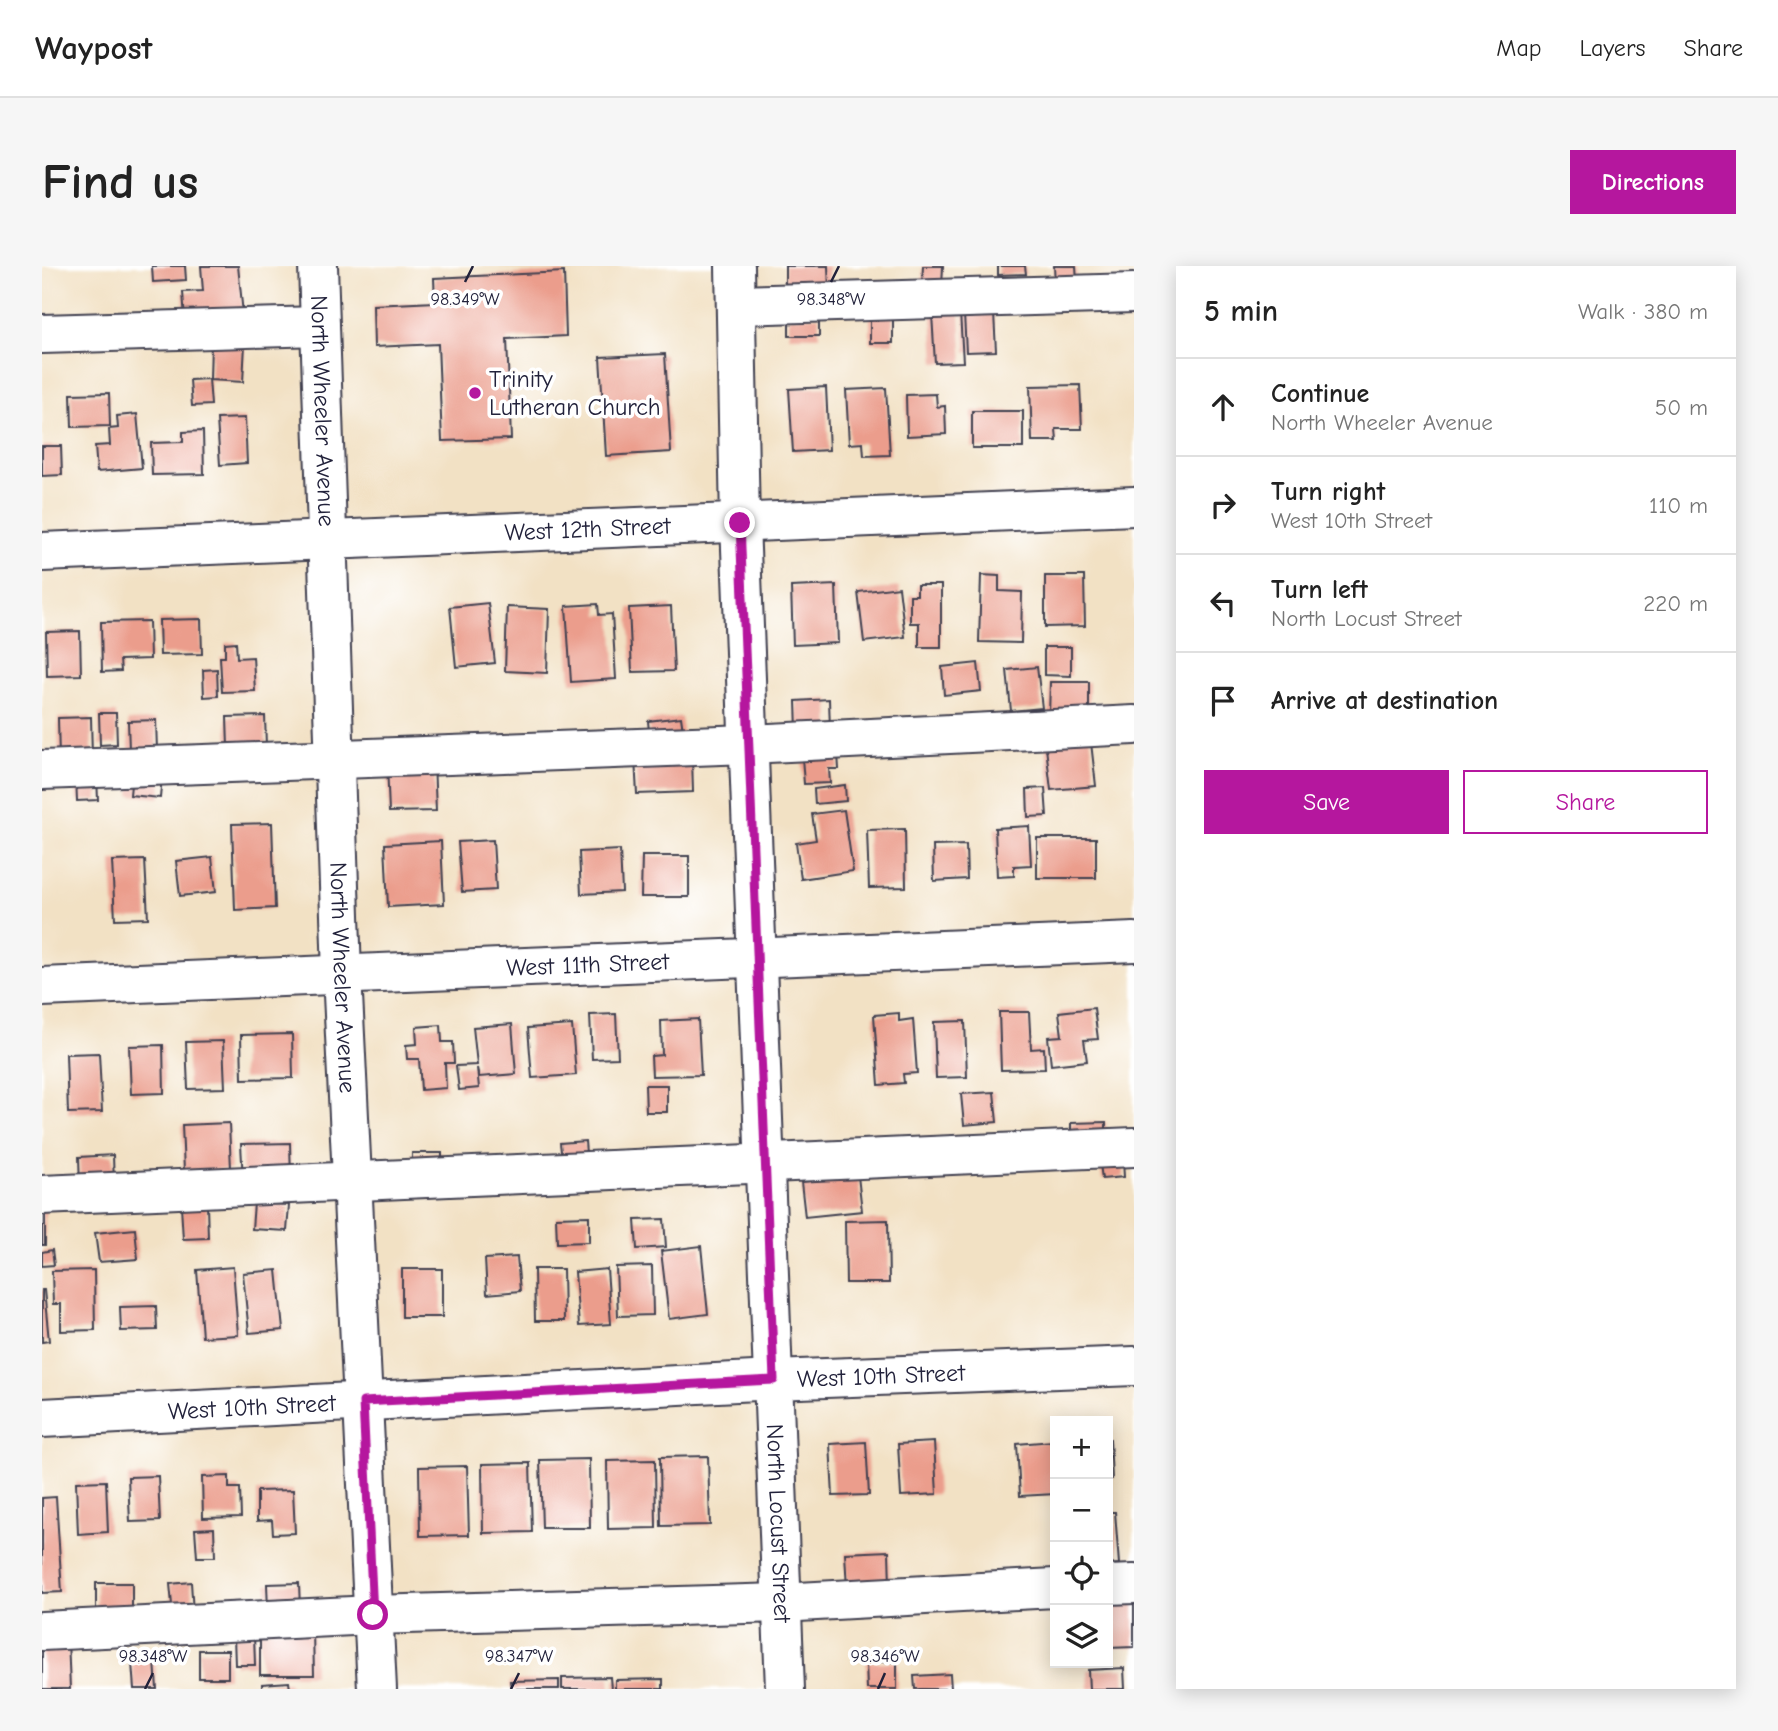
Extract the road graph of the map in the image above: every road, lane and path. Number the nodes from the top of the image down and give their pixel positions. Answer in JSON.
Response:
{"nodes":[{"id":1,"x":317,"y":266,"type":"edge"},
{"id":2,"x":735,"y":266,"type":"edge"},
{"id":3,"x":1134,"y":293,"type":"edge"},
{"id":4,"x":736,"y":305,"type":"junction"},
{"id":5,"x":320,"y":326,"type":"junction"},
{"id":6,"x":42,"y":334,"type":"edge"},
{"id":7,"x":1134,"y":506,"type":"edge"},
{"id":8,"x":740,"y":523,"type":"junction"},
{"id":9,"x":327,"y":540,"type":"junction"},
{"id":10,"x":42,"y":552,"type":"edge"},
{"id":11,"x":1134,"y":725,"type":"edge"},
{"id":12,"x":748,"y":744,"type":"junction"},
{"id":13,"x":334,"y":759,"type":"junction"},
{"id":14,"x":42,"y":770,"type":"edge"},
{"id":15,"x":1134,"y":942,"type":"edge"},
{"id":16,"x":757,"y":957,"type":"junction"},
{"id":17,"x":342,"y":974,"type":"junction"},
{"id":18,"x":42,"y":987,"type":"edge"},
{"id":19,"x":1134,"y":1147,"type":"edge"},
{"id":20,"x":765,"y":1162,"type":"junction"},
{"id":21,"x":352,"y":1181,"type":"junction"},
{"id":22,"x":42,"y":1195,"type":"edge"},
{"id":23,"x":1134,"y":1366,"type":"edge"},
{"id":24,"x":774,"y":1380,"type":"junction"},
{"id":25,"x":363,"y":1402,"type":"junction"},
{"id":26,"x":42,"y":1418,"type":"edge"},
{"id":27,"x":1134,"y":1584,"type":"edge"},
{"id":28,"x":1113,"y":1585,"type":"edge"},
{"id":29,"x":1050,"y":1588,"type":"edge"},
{"id":30,"x":780,"y":1603,"type":"junction"},
{"id":31,"x":373,"y":1615,"type":"junction"},
{"id":32,"x":42,"y":1631,"type":"edge"},
{"id":33,"x":377,"y":1689,"type":"edge"},
{"id":34,"x":785,"y":1689,"type":"edge"}],
"edges":[{"from":1,"to":5,"type":"street","name":"North Wheeler Avenue"},
{"from":2,"to":4,"type":"street","name":"North Locust Street"},
{"from":3,"to":4,"type":"street"},
{"from":4,"to":8,"type":"street","name":"North Locust Street"},
{"from":5,"to":6,"type":"street"},
{"from":5,"to":9,"type":"street","name":"North Wheeler Avenue"},
{"from":7,"to":8,"type":"street","name":"West 12th Street"},
{"from":8,"to":9,"type":"street","name":"West 12th Street"},
{"from":8,"to":12,"type":"street","name":"North Locust Street"},
{"from":9,"to":10,"type":"street","name":"West 12th Street"},
{"from":9,"to":13,"type":"street","name":"North Wheeler Avenue"},
{"from":11,"to":12,"type":"street"},
{"from":12,"to":13,"type":"street"},
{"from":12,"to":16,"type":"street","name":"North Locust Street"},
{"from":13,"to":14,"type":"street"},
{"from":13,"to":17,"type":"street","name":"North Wheeler Avenue"},
{"from":15,"to":16,"type":"street","name":"West 11th Street"},
{"from":16,"to":17,"type":"street","name":"West 11th Street"},
{"from":16,"to":20,"type":"street","name":"North Locust Street"},
{"from":17,"to":18,"type":"street","name":"West 11th Street"},
{"from":17,"to":21,"type":"street","name":"North Wheeler Avenue"},
{"from":19,"to":20,"type":"street"},
{"from":20,"to":21,"type":"street"},
{"from":20,"to":24,"type":"street","name":"North Locust Street"},
{"from":21,"to":22,"type":"street"},
{"from":21,"to":25,"type":"street","name":"North Wheeler Avenue"},
{"from":23,"to":24,"type":"street","name":"West 10th Street"},
{"from":24,"to":25,"type":"street","name":"West 10th Street"},
{"from":24,"to":30,"type":"street","name":"North Locust Street"},
{"from":25,"to":26,"type":"street","name":"West 10th Street"},
{"from":25,"to":31,"type":"street","name":"North Wheeler Avenue"},
{"from":27,"to":28,"type":"street"},
{"from":29,"to":30,"type":"street"},
{"from":30,"to":31,"type":"street"},
{"from":30,"to":34,"type":"street","name":"North Locust Street"},
{"from":31,"to":32,"type":"street"},
{"from":31,"to":33,"type":"street","name":"North Wheeler Avenue"}]}
